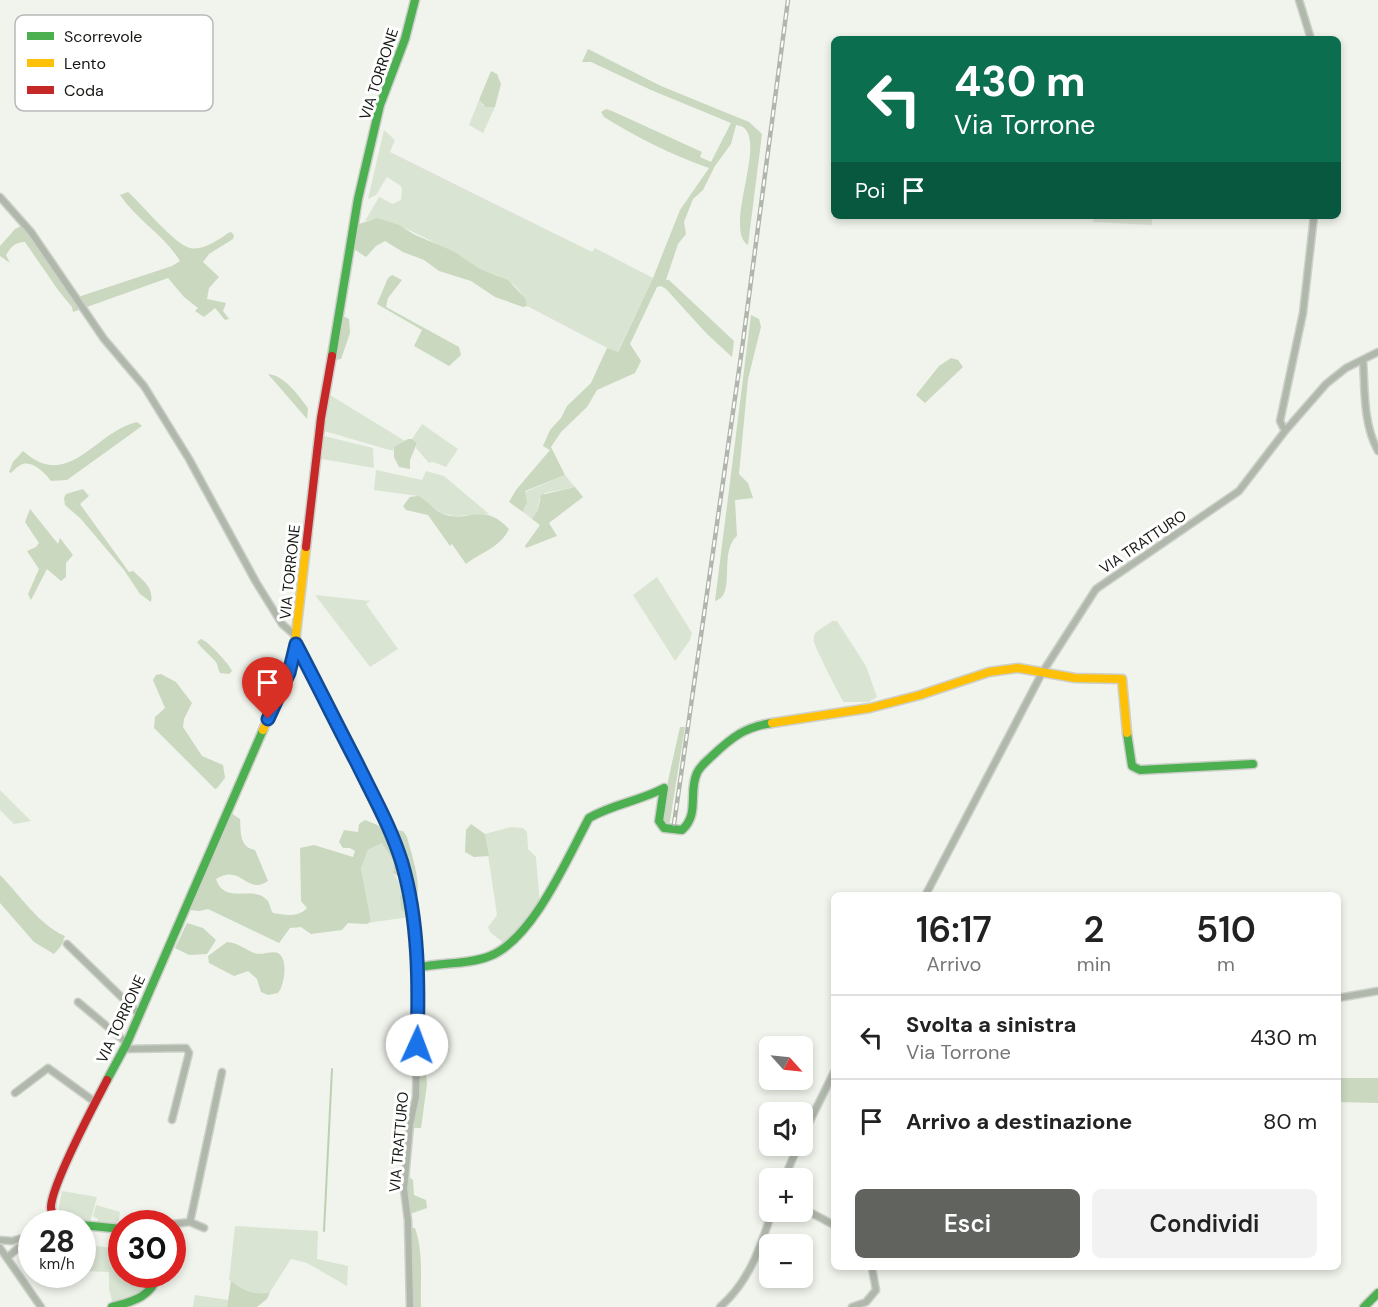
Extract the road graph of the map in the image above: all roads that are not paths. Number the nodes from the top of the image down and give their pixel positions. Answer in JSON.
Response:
{"nodes":[{"id":1,"x":415,"y":0,"type":"edge"},
{"id":2,"x":1299,"y":0,"type":"edge"},
{"id":3,"x":1310,"y":36,"type":"edge"},
{"id":4,"x":0,"y":197,"type":"edge"},
{"id":5,"x":1314,"y":219,"type":"edge"},
{"id":6,"x":1378,"y":352,"type":"edge"},
{"id":7,"x":1363,"y":360,"type":"junction"},
{"id":8,"x":1285,"y":430,"type":"junction"},
{"id":9,"x":1378,"y":451,"type":"edge"},
{"id":10,"x":297,"y":641,"type":"junction"},
{"id":11,"x":1042,"y":673,"type":"junction"},
{"id":12,"x":1253,"y":764,"type":"dead end"},
{"id":13,"x":927,"y":892,"type":"edge"},
{"id":14,"x":67,"y":944,"type":"dead end"},
{"id":15,"x":417,"y":968,"type":"junction"},
{"id":16,"x":1378,"y":991,"type":"edge"},
{"id":17,"x":1341,"y":997,"type":"edge"},
{"id":18,"x":78,"y":1002,"type":"dead end"},
{"id":19,"x":140,"y":1015,"type":"junction"},
{"id":20,"x":126,"y":1046,"type":"junction"},
{"id":21,"x":222,"y":1072,"type":"dead end"},
{"id":22,"x":831,"y":1078,"type":"edge"},
{"id":23,"x":826,"y":1087,"type":"junction"},
{"id":24,"x":831,"y":1090,"type":"edge"},
{"id":25,"x":15,"y":1093,"type":"dead end"},
{"id":26,"x":95,"y":1102,"type":"junction"},
{"id":27,"x":813,"y":1114,"type":"edge"},
{"id":28,"x":172,"y":1120,"type":"dead end"},
{"id":29,"x":52,"y":1210,"type":"edge"},
{"id":30,"x":813,"y":1214,"type":"edge"},
{"id":31,"x":186,"y":1222,"type":"edge"},
{"id":32,"x":190,"y":1222,"type":"junction"},
{"id":33,"x":768,"y":1222,"type":"edge"},
{"id":34,"x":831,"y":1223,"type":"edge"},
{"id":35,"x":204,"y":1228,"type":"dead end"},
{"id":36,"x":18,"y":1239,"type":"edge"},
{"id":37,"x":0,"y":1240,"type":"edge"},
{"id":38,"x":0,"y":1248,"type":"edge"},
{"id":39,"x":18,"y":1248,"type":"edge"},
{"id":40,"x":8,"y":1257,"type":"junction"},
{"id":41,"x":872,"y":1270,"type":"edge"},
{"id":42,"x":154,"y":1288,"type":"edge"},
{"id":43,"x":1378,"y":1293,"type":"edge"},
{"id":44,"x":40,"y":1307,"type":"edge"},
{"id":45,"x":112,"y":1307,"type":"edge"},
{"id":46,"x":410,"y":1307,"type":"edge"},
{"id":47,"x":721,"y":1307,"type":"edge"},
{"id":48,"x":852,"y":1307,"type":"edge"},
{"id":49,"x":1364,"y":1307,"type":"edge"}],
"edges":[{"from":1,"to":10,"type":"main road","name":"VIA TORRONE"},
{"from":2,"to":3,"type":"street"},
{"from":4,"to":10,"type":"street","name":"VIA TRATTURO"},
{"from":5,"to":8,"type":"street"},
{"from":6,"to":7,"type":"street","name":"VIA TRATTURO"},
{"from":7,"to":8,"type":"street","name":"VIA TRATTURO"},
{"from":7,"to":9,"type":"street"},
{"from":8,"to":11,"type":"street","name":"VIA TRATTURO"},
{"from":10,"to":15,"type":"street","name":"VIA TRATTURO"},
{"from":10,"to":19,"type":"main road","name":"VIA TORRONE"},
{"from":11,"to":12,"type":"main road"},
{"from":11,"to":13,"type":"street","name":"VIA TRATTURO"},
{"from":11,"to":15,"type":"main road"},
{"from":14,"to":19,"type":"street"},
{"from":15,"to":46,"type":"street","name":"VIA TRATTURO"},
{"from":16,"to":17,"type":"street"},
{"from":18,"to":20,"type":"street"},
{"from":19,"to":20,"type":"main road","name":"VIA TORRONE"},
{"from":20,"to":26,"type":"main road","name":"VIA TORRONE"},
{"from":20,"to":28,"type":"street"},
{"from":21,"to":32,"type":"street"},
{"from":22,"to":23,"type":"street"},
{"from":23,"to":24,"type":"street"},
{"from":23,"to":27,"type":"street"},
{"from":25,"to":26,"type":"street"},
{"from":26,"to":29,"type":"main road","name":"VIA TORRONE"},
{"from":30,"to":34,"type":"street"},
{"from":31,"to":32,"type":"street"},
{"from":32,"to":35,"type":"street"},
{"from":33,"to":47,"type":"street"},
{"from":36,"to":37,"type":"street"},
{"from":38,"to":40,"type":"street"},
{"from":39,"to":40,"type":"street"},
{"from":40,"to":44,"type":"street"},
{"from":41,"to":48,"type":"street"},
{"from":42,"to":45,"type":"main road"},
{"from":43,"to":49,"type":"main road"}]}
